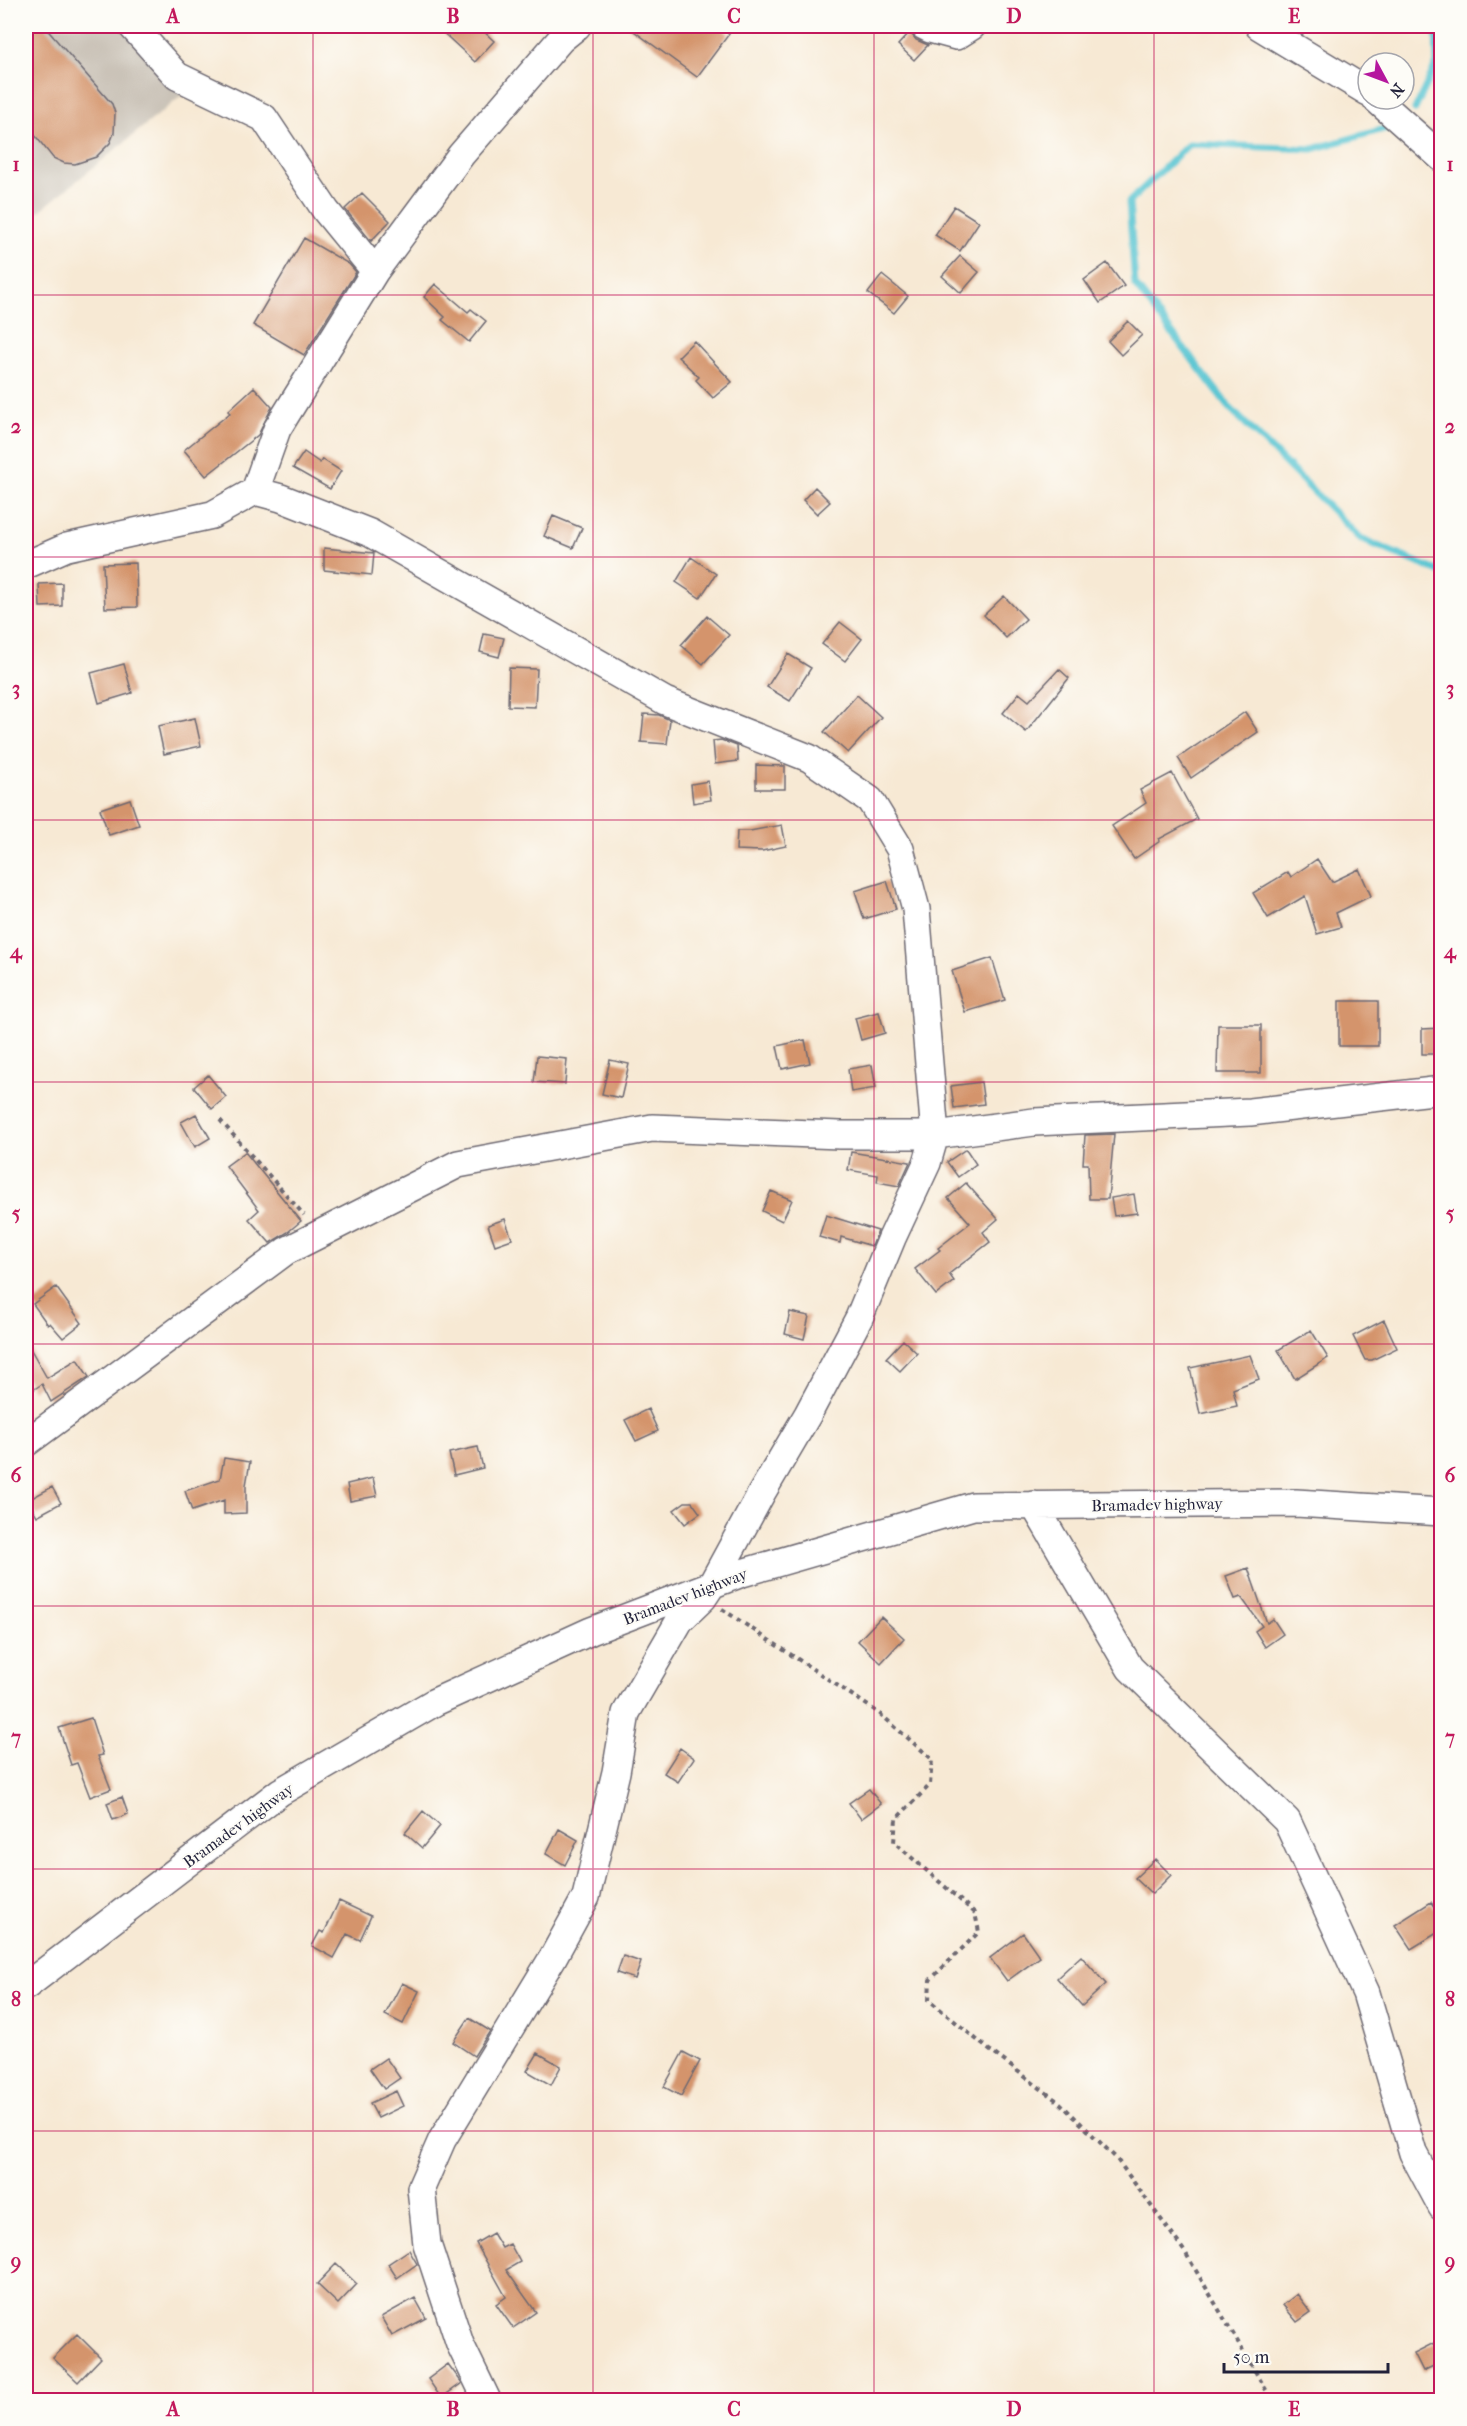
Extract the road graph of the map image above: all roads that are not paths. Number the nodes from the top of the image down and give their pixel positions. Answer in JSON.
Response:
{"nodes":[{"id":1,"x":132,"y":26,"type":"edge"},
{"id":2,"x":578,"y":26,"type":"edge"},
{"id":3,"x":924,"y":26,"type":"edge"},
{"id":4,"x":972,"y":26,"type":"edge"},
{"id":5,"x":1259,"y":26,"type":"edge"},
{"id":6,"x":1356,"y":85,"type":"edge"},
{"id":7,"x":1389,"y":111,"type":"edge"},
{"id":8,"x":1442,"y":158,"type":"edge"},
{"id":9,"x":375,"y":271,"type":"junction"},
{"id":10,"x":255,"y":490,"type":"junction"},
{"id":11,"x":26,"y":565,"type":"edge"},
{"id":12,"x":1442,"y":1090,"type":"edge"},
{"id":13,"x":935,"y":1135,"type":"junction"},
{"id":14,"x":26,"y":1443,"type":"edge"},
{"id":15,"x":1034,"y":1505,"type":"junction"},
{"id":16,"x":1442,"y":1512,"type":"edge"},
{"id":17,"x":707,"y":1592,"type":"junction"},
{"id":18,"x":26,"y":1986,"type":"edge"},
{"id":19,"x":1442,"y":2207,"type":"edge"},
{"id":20,"x":487,"y":2400,"type":"edge"}],
"edges":[{"from":1,"to":9,"type":"street"},
{"from":2,"to":9,"type":"street"},
{"from":3,"to":4,"type":"street"},
{"from":5,"to":6,"type":"street"},
{"from":7,"to":8,"type":"street"},
{"from":9,"to":10,"type":"street"},
{"from":10,"to":11,"type":"street"},
{"from":10,"to":13,"type":"street"},
{"from":12,"to":13,"type":"street"},
{"from":13,"to":14,"type":"street"},
{"from":13,"to":17,"type":"street"},
{"from":15,"to":16,"type":"street","name":"Bramadev highway"},
{"from":15,"to":17,"type":"street","name":"Bramadev highway"},
{"from":15,"to":19,"type":"street"},
{"from":17,"to":18,"type":"street","name":"Bramadev highway"},
{"from":17,"to":20,"type":"street"}]}
